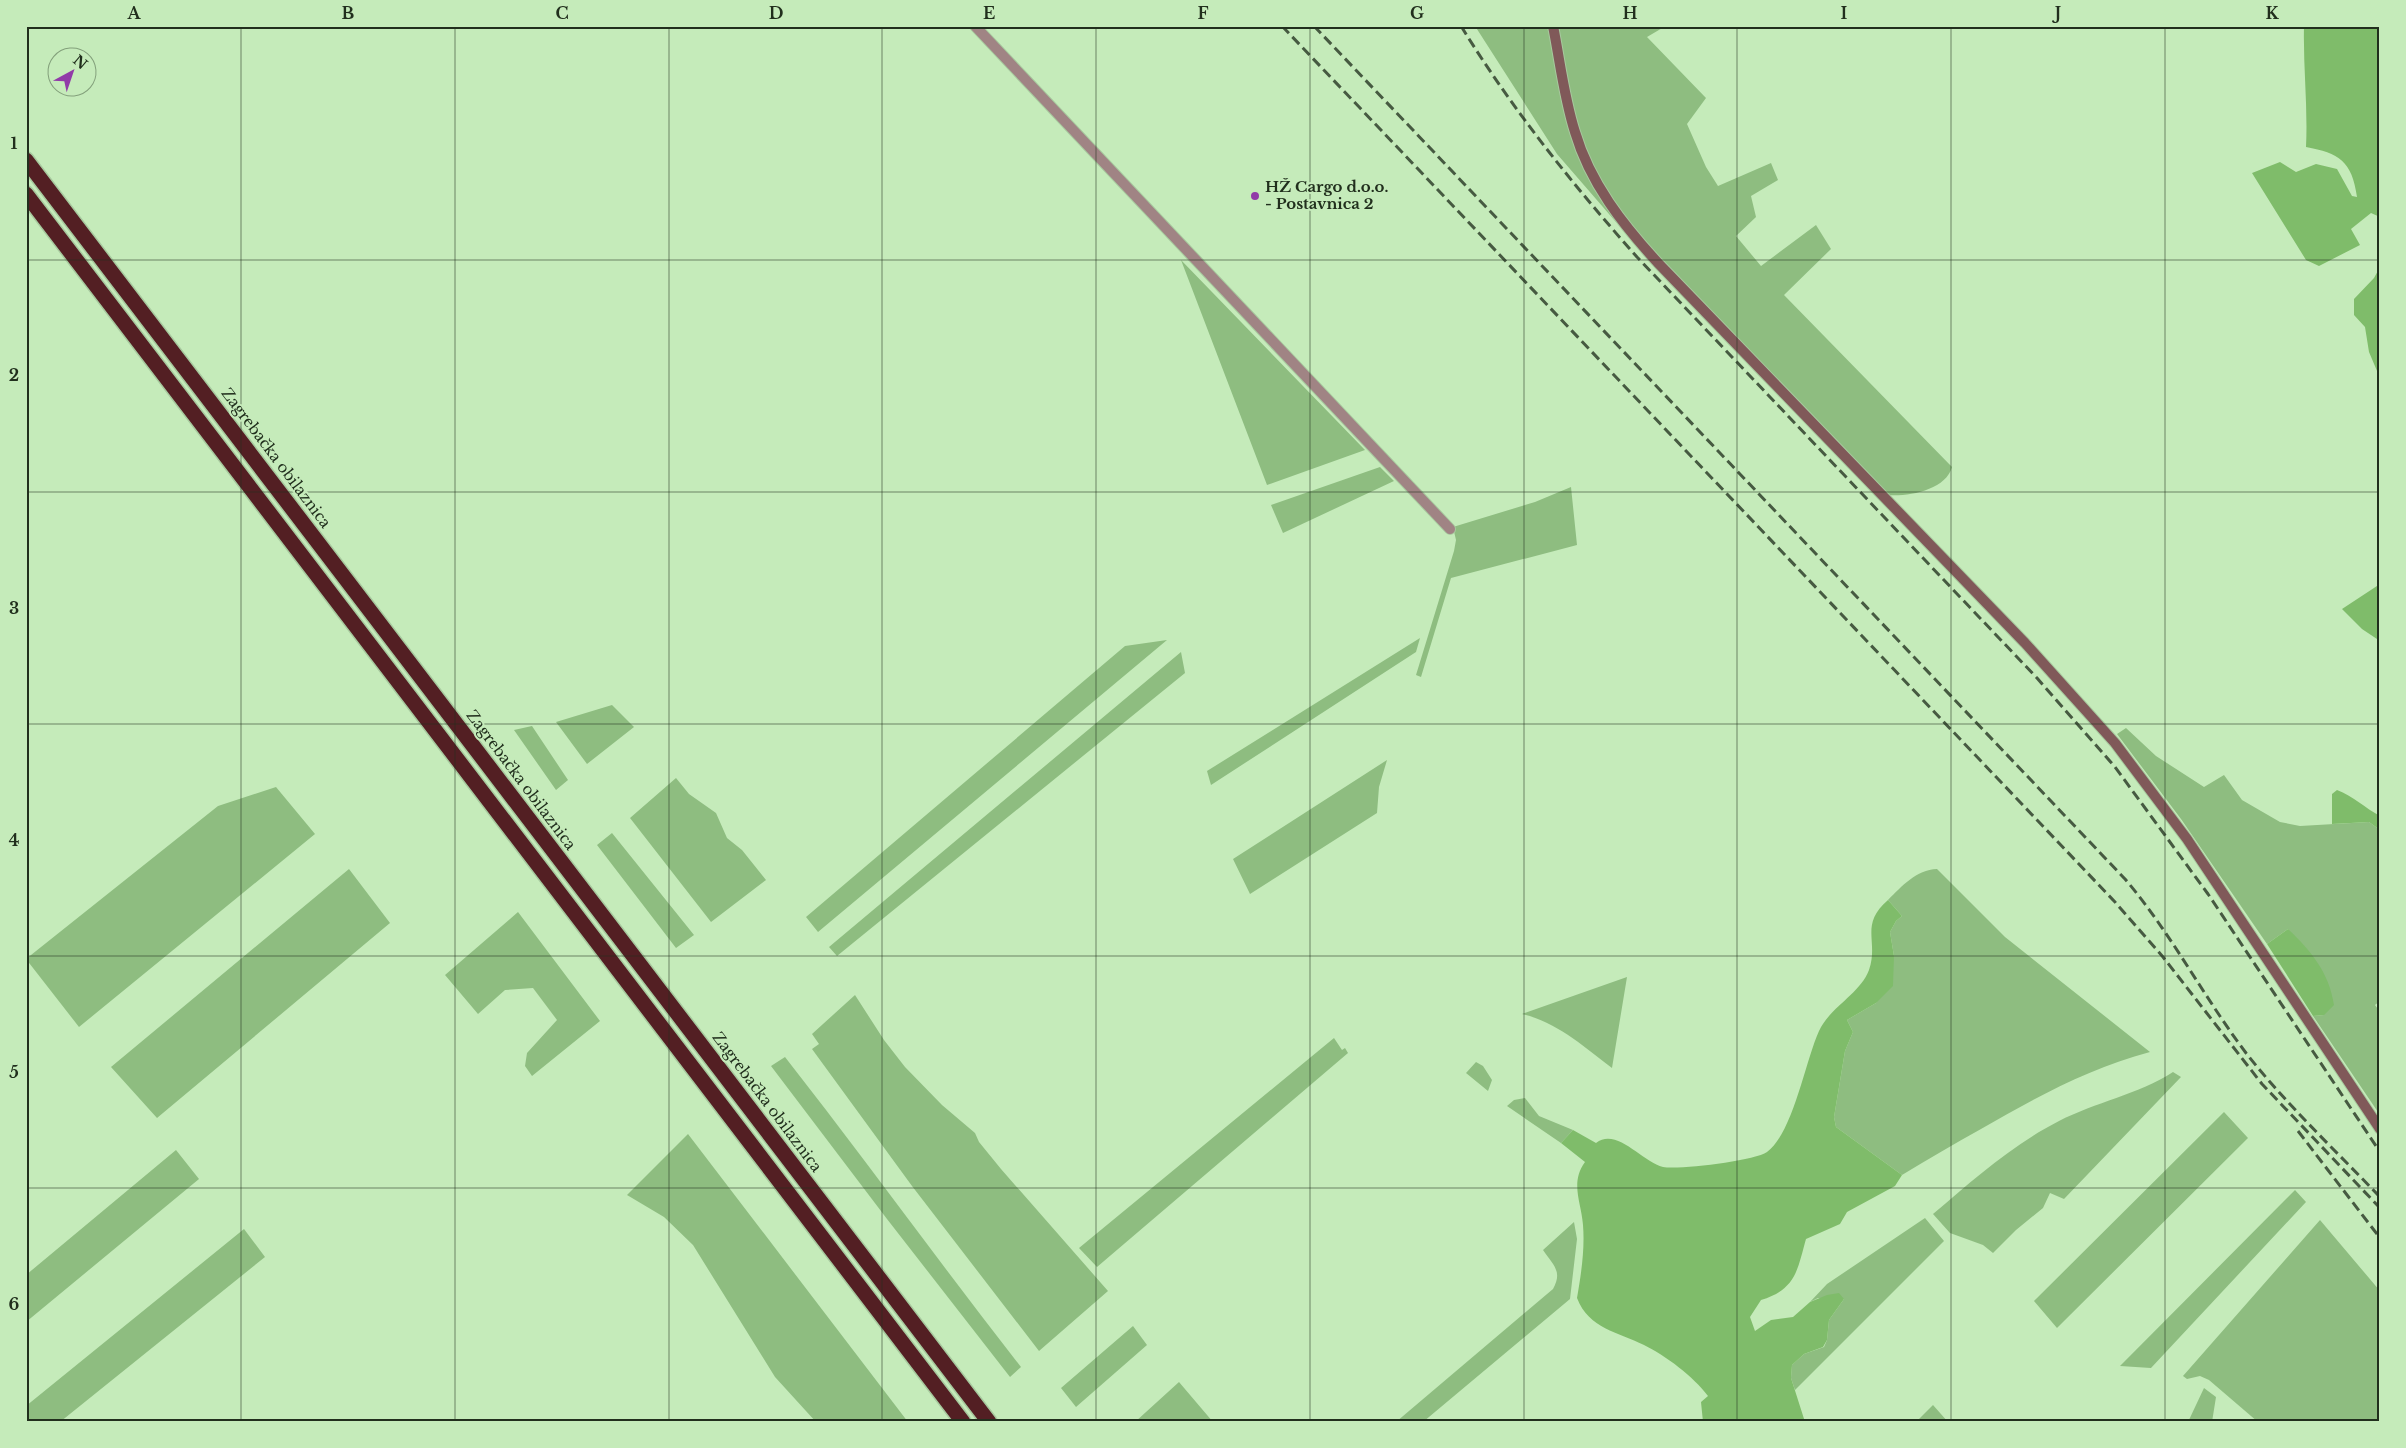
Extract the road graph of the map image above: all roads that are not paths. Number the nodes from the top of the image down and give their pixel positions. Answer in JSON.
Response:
{"nodes":[{"id":1,"x":975,"y":26,"type":"edge"},
{"id":2,"x":1553,"y":26,"type":"edge"},
{"id":3,"x":26,"y":160,"type":"edge"},
{"id":4,"x":26,"y":194,"type":"edge"},
{"id":5,"x":1450,"y":529,"type":"dead end"},
{"id":6,"x":2380,"y":1128,"type":"edge"},
{"id":7,"x":963,"y":1422,"type":"edge"},
{"id":8,"x":989,"y":1422,"type":"edge"}],
"edges":[{"from":1,"to":5,"type":"street"},
{"from":2,"to":6,"type":"main road"},
{"from":3,"to":8,"type":"highway","name":"Zagrebačka obilaznica"},
{"from":4,"to":7,"type":"highway"}]}
